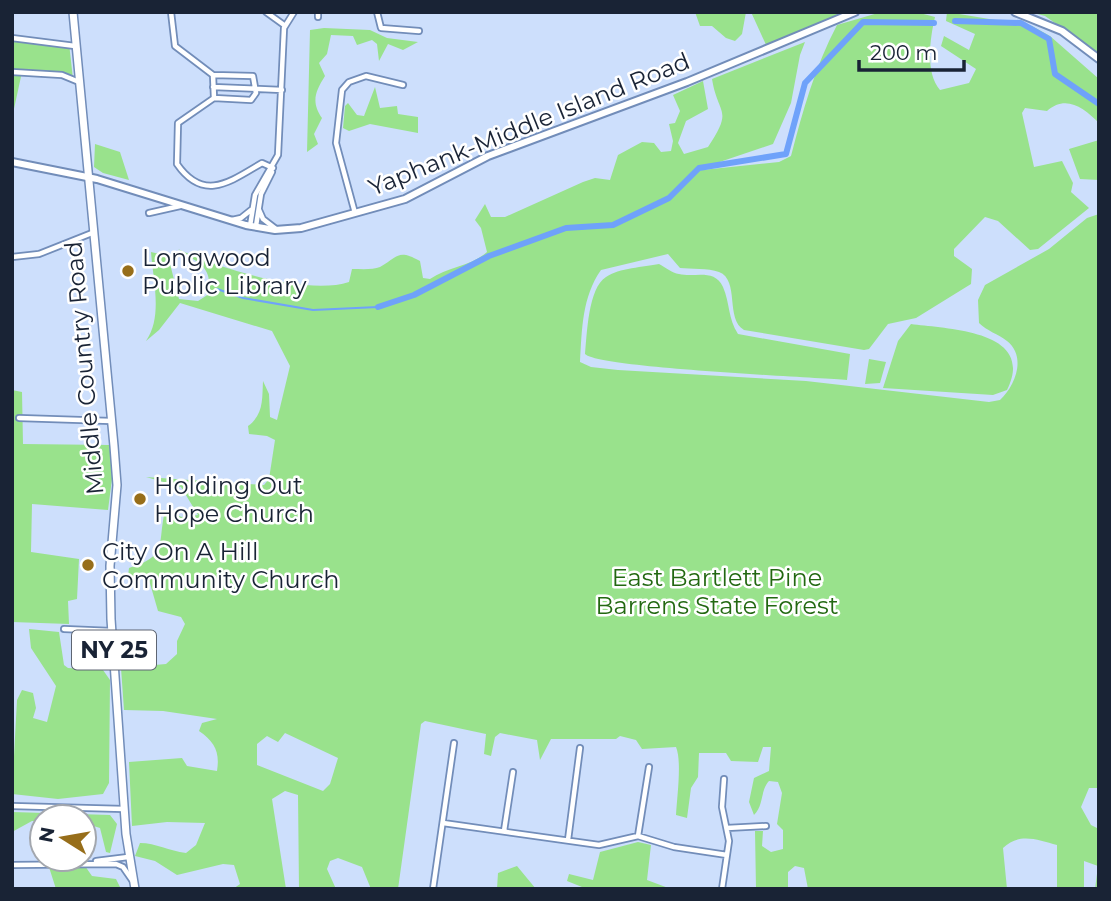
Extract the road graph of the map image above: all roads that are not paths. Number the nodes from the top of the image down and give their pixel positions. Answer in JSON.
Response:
{"nodes":[{"id":1,"x":73,"y":12,"type":"edge"},
{"id":2,"x":171,"y":12,"type":"edge"},
{"id":3,"x":266,"y":12,"type":"edge"},
{"id":4,"x":294,"y":12,"type":"edge"},
{"id":5,"x":377,"y":12,"type":"edge"},
{"id":6,"x":855,"y":12,"type":"edge"},
{"id":7,"x":1015,"y":12,"type":"edge"},
{"id":8,"x":284,"y":25,"type":"junction"},
{"id":9,"x":419,"y":31,"type":"dead end"},
{"id":10,"x":12,"y":38,"type":"edge"},
{"id":11,"x":75,"y":46,"type":"junction"},
{"id":12,"x":1099,"y":59,"type":"edge"},
{"id":13,"x":77,"y":64,"type":"junction"},
{"id":14,"x":12,"y":72,"type":"edge"},
{"id":15,"x":62,"y":75,"type":"junction"},
{"id":16,"x":213,"y":75,"type":"junction"},
{"id":17,"x":79,"y":82,"type":"junction"},
{"id":18,"x":402,"y":85,"type":"dead end"},
{"id":19,"x":213,"y":87,"type":"junction"},
{"id":20,"x":256,"y":88,"type":"junction"},
{"id":21,"x":282,"y":90,"type":"junction"},
{"id":22,"x":214,"y":98,"type":"junction"},
{"id":23,"x":12,"y":162,"type":"edge"},
{"id":24,"x":273,"y":168,"type":"junction"},
{"id":25,"x":89,"y":176,"type":"junction"},
{"id":26,"x":180,"y":206,"type":"junction"},
{"id":27,"x":252,"y":209,"type":"junction"},
{"id":28,"x":259,"y":209,"type":"junction"},
{"id":29,"x":355,"y":213,"type":"junction"},
{"id":30,"x":149,"y":214,"type":"dead end"},
{"id":31,"x":229,"y":221,"type":"junction"},
{"id":32,"x":253,"y":227,"type":"junction"},
{"id":33,"x":276,"y":230,"type":"junction"},
{"id":34,"x":92,"y":233,"type":"junction"},
{"id":35,"x":12,"y":257,"type":"edge"},
{"id":36,"x":19,"y":418,"type":"dead end"},
{"id":37,"x":112,"y":421,"type":"junction"},
{"id":38,"x":64,"y":629,"type":"dead end"},
{"id":39,"x":113,"y":631,"type":"junction"},
{"id":40,"x":454,"y":743,"type":"dead end"},
{"id":41,"x":580,"y":748,"type":"dead end"},
{"id":42,"x":649,"y":767,"type":"dead end"},
{"id":43,"x":513,"y":772,"type":"dead end"},
{"id":44,"x":724,"y":779,"type":"dead end"},
{"id":45,"x":12,"y":806,"type":"edge"},
{"id":46,"x":124,"y":810,"type":"junction"},
{"id":47,"x":443,"y":823,"type":"junction"},
{"id":48,"x":766,"y":826,"type":"dead end"},
{"id":49,"x":727,"y":828,"type":"junction"},
{"id":50,"x":504,"y":831,"type":"junction"},
{"id":51,"x":638,"y":836,"type":"junction"},
{"id":52,"x":568,"y":840,"type":"junction"},
{"id":53,"x":727,"y":855,"type":"junction"},
{"id":54,"x":128,"y":857,"type":"junction"},
{"id":55,"x":98,"y":861,"type":"edge"},
{"id":56,"x":98,"y":862,"type":"edge"},
{"id":57,"x":134,"y":886,"type":"edge"},
{"id":58,"x":433,"y":889,"type":"edge"},
{"id":59,"x":722,"y":889,"type":"edge"}],
"edges":[{"from":1,"to":11,"type":"main road","name":"Middle Country Road","number":"NY 25"},
{"from":2,"to":16,"type":"street"},
{"from":3,"to":8,"type":"street"},
{"from":4,"to":8,"type":"street"},
{"from":5,"to":9,"type":"street"},
{"from":6,"to":29,"type":"main road","name":"Yaphank-Middle Island Road"},
{"from":7,"to":12,"type":"main road"},
{"from":8,"to":21,"type":"street"},
{"from":10,"to":11,"type":"street"},
{"from":11,"to":13,"type":"main road","name":"Middle Country Road","number":"NY 25"},
{"from":13,"to":15,"type":"street"},
{"from":13,"to":17,"type":"main road","name":"Middle Country Road","number":"NY 25"},
{"from":14,"to":15,"type":"street"},
{"from":15,"to":17,"type":"street"},
{"from":16,"to":19,"type":"street"},
{"from":16,"to":20,"type":"street"},
{"from":17,"to":25,"type":"main road","name":"Middle Country Road","number":"NY 25"},
{"from":18,"to":29,"type":"street"},
{"from":19,"to":20,"type":"street"},
{"from":19,"to":22,"type":"street"},
{"from":20,"to":21,"type":"street"},
{"from":20,"to":22,"type":"street"},
{"from":21,"to":24,"type":"street"},
{"from":22,"to":24,"type":"street"},
{"from":23,"to":25,"type":"main road","name":"Yaphank-Middle Island Road"},
{"from":24,"to":27,"type":"street"},
{"from":24,"to":28,"type":"street"},
{"from":25,"to":26,"type":"main road","name":"Yaphank-Middle Island Road"},
{"from":25,"to":34,"type":"main road","name":"Middle Country Road","number":"NY 25"},
{"from":26,"to":30,"type":"street"},
{"from":26,"to":31,"type":"main road","name":"Yaphank-Middle Island Road"},
{"from":27,"to":31,"type":"street"},
{"from":27,"to":32,"type":"street"},
{"from":28,"to":32,"type":"street"},
{"from":28,"to":33,"type":"street"},
{"from":29,"to":33,"type":"main road","name":"Yaphank-Middle Island Road"},
{"from":31,"to":32,"type":"main road","name":"Yaphank-Middle Island Road"},
{"from":32,"to":33,"type":"main road","name":"Yaphank-Middle Island Road"},
{"from":34,"to":35,"type":"street"},
{"from":34,"to":37,"type":"main road","name":"Middle Country Road","number":"NY 25"},
{"from":36,"to":37,"type":"street"},
{"from":37,"to":39,"type":"main road","name":"Middle Country Road","number":"NY 25"},
{"from":38,"to":39,"type":"street"},
{"from":39,"to":46,"type":"main road","name":"Middle Country Road","number":"NY 25"},
{"from":40,"to":47,"type":"street"},
{"from":41,"to":52,"type":"street"},
{"from":42,"to":51,"type":"street"},
{"from":43,"to":50,"type":"street"},
{"from":44,"to":49,"type":"street"},
{"from":45,"to":46,"type":"street"},
{"from":46,"to":54,"type":"main road","name":"Middle Country Road","number":"NY 25"},
{"from":47,"to":50,"type":"street"},
{"from":47,"to":58,"type":"street"},
{"from":48,"to":49,"type":"street"},
{"from":49,"to":53,"type":"street"},
{"from":50,"to":52,"type":"street"},
{"from":51,"to":52,"type":"street"},
{"from":51,"to":53,"type":"street"},
{"from":53,"to":59,"type":"street"},
{"from":54,"to":55,"type":"street"},
{"from":54,"to":57,"type":"main road","name":"Middle Country Road","number":"NY 25"},
{"from":56,"to":57,"type":"street"}]}
